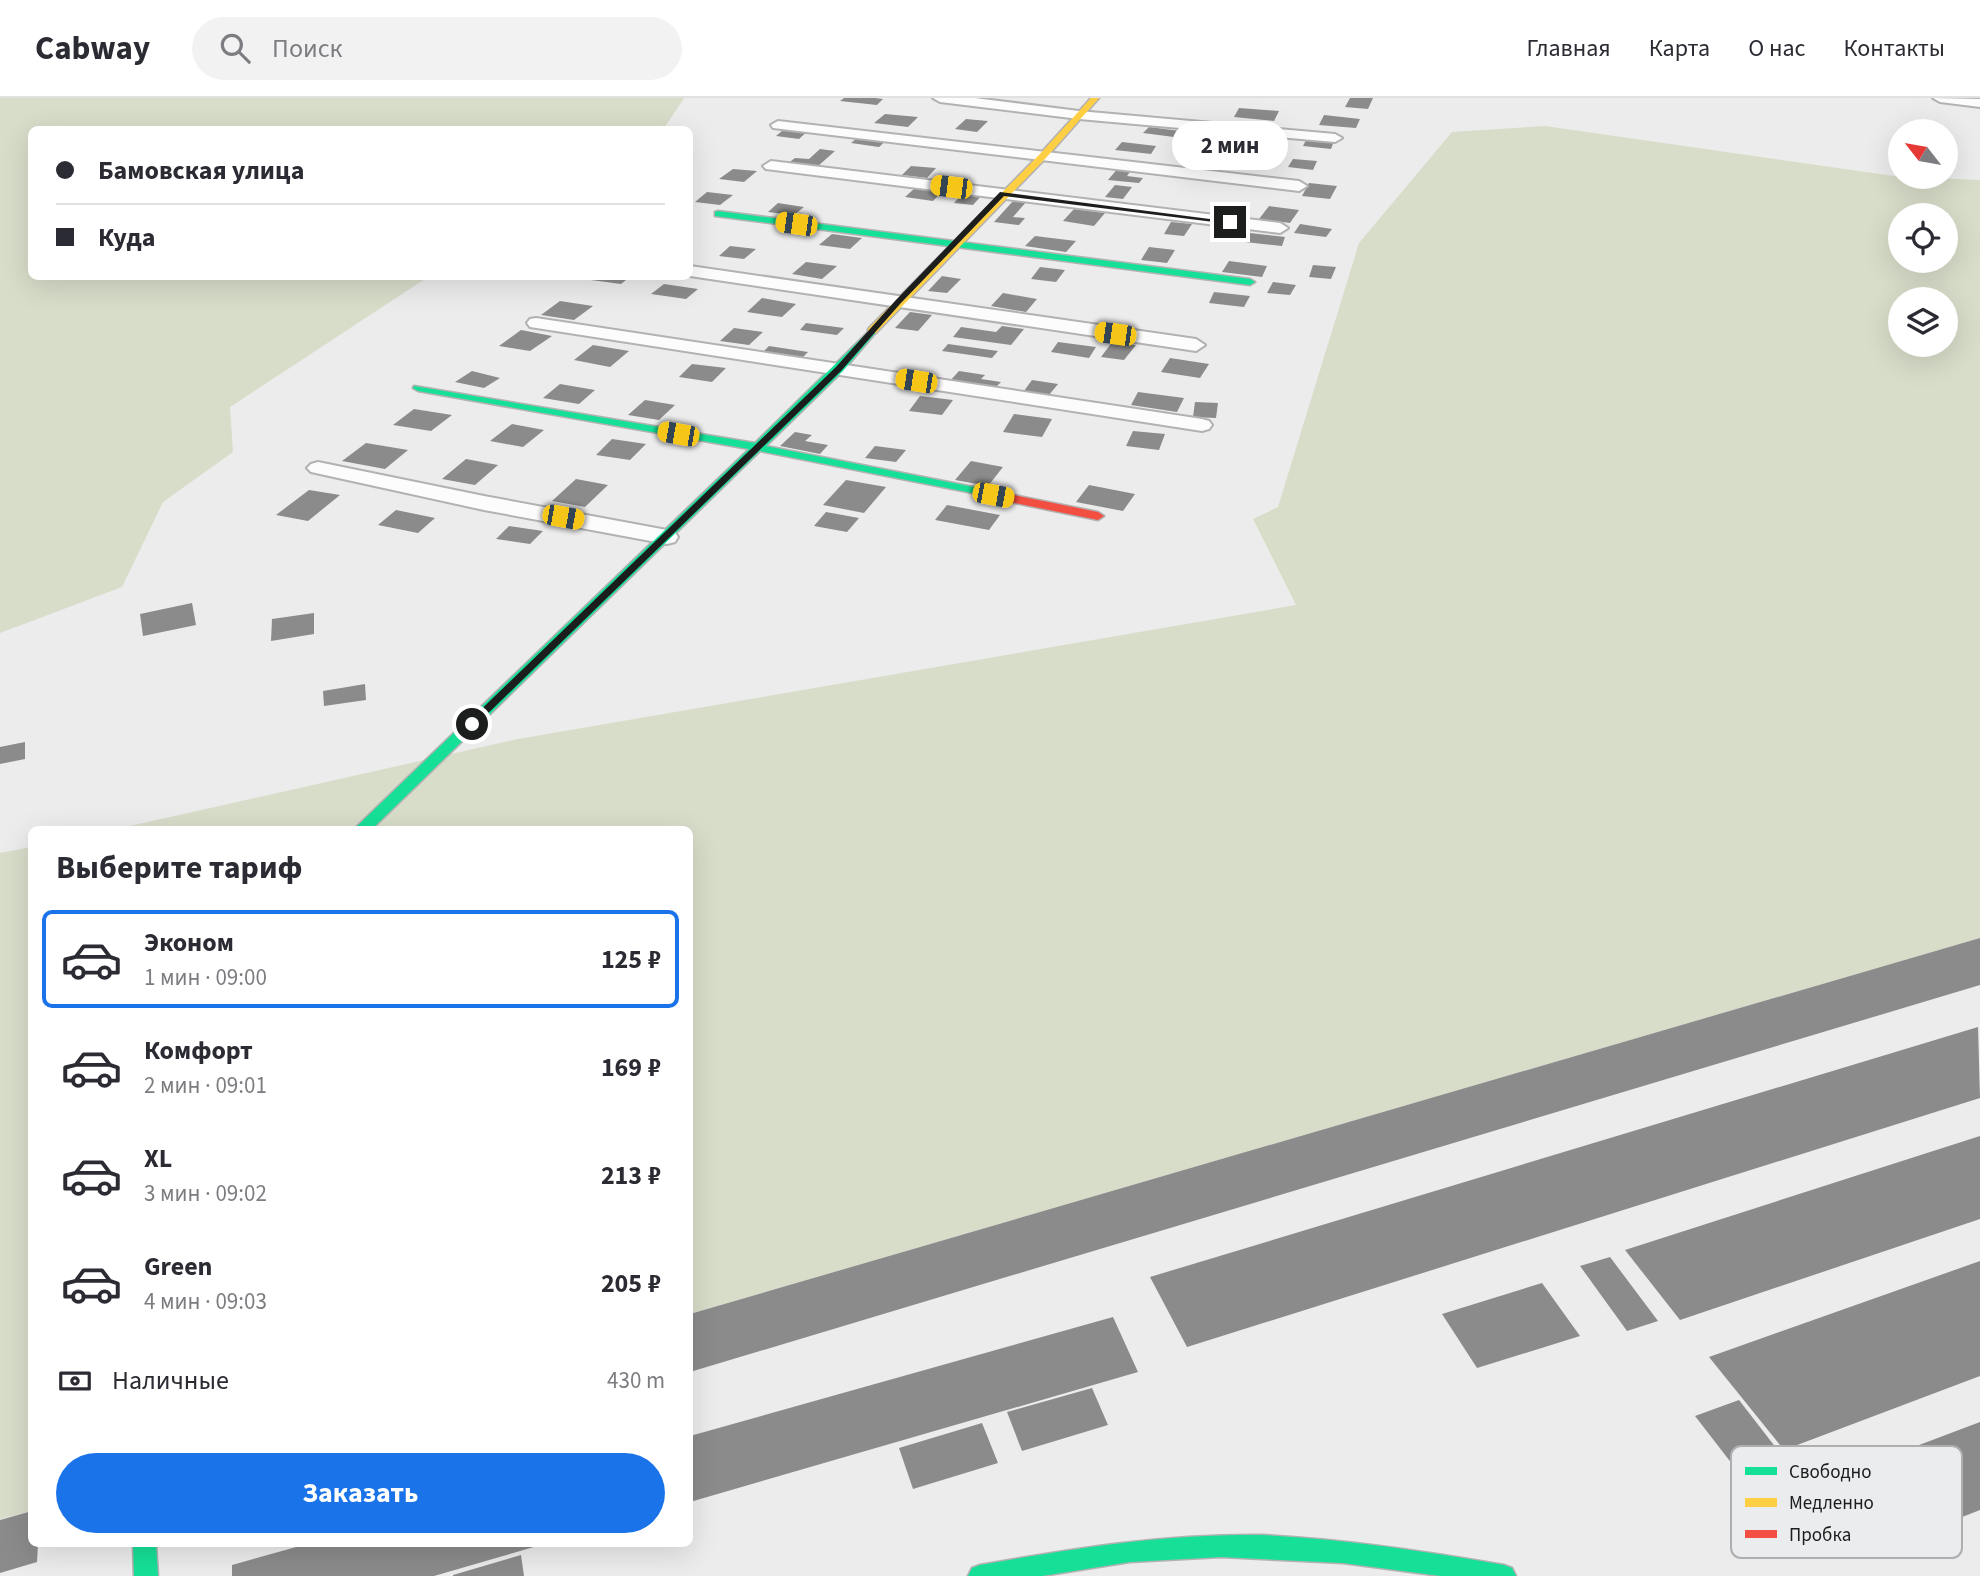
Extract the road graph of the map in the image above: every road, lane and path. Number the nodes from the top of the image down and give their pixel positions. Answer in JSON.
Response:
{"nodes":[{"id":1,"x":940,"y":98,"type":"edge"},
{"id":2,"x":1095,"y":98,"type":"edge"},
{"id":3,"x":1940,"y":98,"type":"edge"},
{"id":4,"x":1980,"y":103,"type":"edge"},
{"id":5,"x":1079,"y":115,"type":"junction"},
{"id":6,"x":778,"y":125,"type":"dead end"},
{"id":7,"x":1335,"y":138,"type":"dead end"},
{"id":8,"x":1042,"y":157,"type":"junction"},
{"id":9,"x":771,"y":166,"type":"dead end"},
{"id":10,"x":1299,"y":186,"type":"dead end"},
{"id":11,"x":1002,"y":194,"type":"junction"},
{"id":12,"x":718,"y":214,"type":"dead end"},
{"id":13,"x":1280,"y":228,"type":"dead end"},
{"id":14,"x":953,"y":245,"type":"junction"},
{"id":15,"x":693,"y":271,"type":"edge"},
{"id":16,"x":1250,"y":282,"type":"dead end"},
{"id":17,"x":898,"y":302,"type":"junction"},
{"id":18,"x":536,"y":323,"type":"dead end"},
{"id":19,"x":1196,"y":345,"type":"dead end"},
{"id":20,"x":839,"y":369,"type":"junction"},
{"id":21,"x":418,"y":388,"type":"dead end"},
{"id":22,"x":1202,"y":425,"type":"dead end"},
{"id":23,"x":756,"y":447,"type":"junction"},
{"id":24,"x":318,"y":468,"type":"dead end"},
{"id":25,"x":1098,"y":516,"type":"dead end"},
{"id":26,"x":667,"y":537,"type":"junction"},
{"id":27,"x":365,"y":826,"type":"edge"},
{"id":28,"x":145,"y":1547,"type":"edge"},
{"id":29,"x":146,"y":1576,"type":"edge"},
{"id":30,"x":980,"y":1576,"type":"edge"},
{"id":31,"x":1504,"y":1576,"type":"edge"}],
"edges":[{"from":1,"to":5,"type":"street"},
{"from":2,"to":5,"type":"street"},
{"from":3,"to":4,"type":"street"},
{"from":5,"to":7,"type":"street"},
{"from":5,"to":8,"type":"street"},
{"from":6,"to":8,"type":"street"},
{"from":8,"to":10,"type":"street"},
{"from":8,"to":11,"type":"street"},
{"from":9,"to":11,"type":"street"},
{"from":11,"to":13,"type":"street"},
{"from":11,"to":14,"type":"street"},
{"from":12,"to":14,"type":"street"},
{"from":14,"to":16,"type":"street"},
{"from":14,"to":17,"type":"street"},
{"from":15,"to":17,"type":"street"},
{"from":17,"to":19,"type":"street"},
{"from":17,"to":20,"type":"street"},
{"from":18,"to":20,"type":"street"},
{"from":20,"to":22,"type":"street"},
{"from":20,"to":23,"type":"street"},
{"from":21,"to":23,"type":"street"},
{"from":23,"to":25,"type":"street"},
{"from":23,"to":26,"type":"street"},
{"from":24,"to":26,"type":"street"},
{"from":26,"to":27,"type":"street"},
{"from":28,"to":29,"type":"street"},
{"from":30,"to":31,"type":"street"}]}
